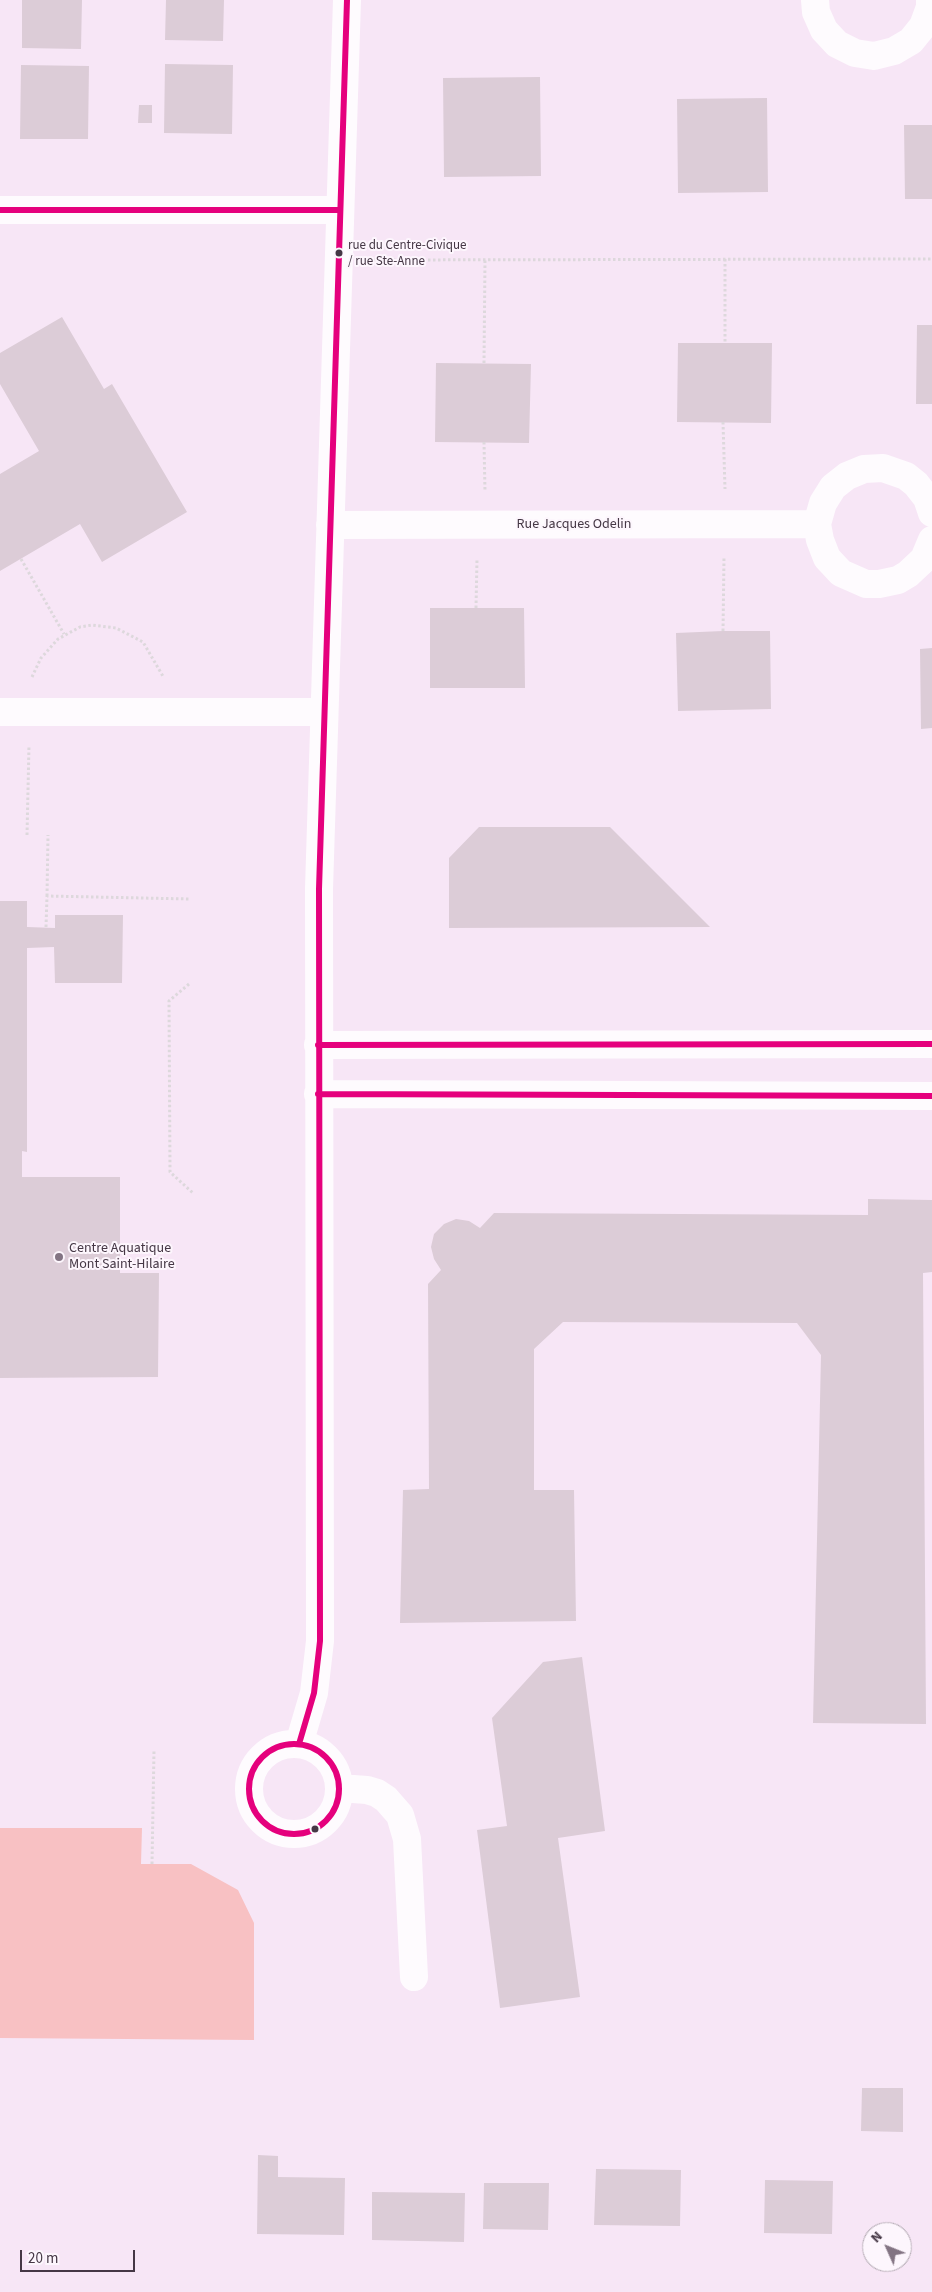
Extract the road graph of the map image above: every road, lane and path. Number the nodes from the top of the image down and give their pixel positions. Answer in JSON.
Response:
{"nodes":[{"id":1,"x":347,"y":0,"type":"edge"},
{"id":2,"x":815,"y":0,"type":"edge"},
{"id":3,"x":930,"y":0,"type":"edge"},
{"id":4,"x":0,"y":210,"type":"edge"},
{"id":5,"x":339,"y":210,"type":"junction"},
{"id":6,"x":932,"y":259,"type":"edge"},
{"id":7,"x":368,"y":260,"type":"dead end"},
{"id":8,"x":485,"y":260,"type":"junction"},
{"id":9,"x":725,"y":260,"type":"junction"},
{"id":10,"x":725,"y":343,"type":"dead end"},
{"id":11,"x":484,"y":363,"type":"dead end"},
{"id":12,"x":723,"y":422,"type":"dead end"},
{"id":13,"x":484,"y":442,"type":"dead end"},
{"id":14,"x":725,"y":495,"type":"dead end"},
{"id":15,"x":485,"y":496,"type":"dead end"},
{"id":16,"x":932,"y":512,"type":"edge"},
{"id":17,"x":817,"y":524,"type":"junction"},
{"id":18,"x":330,"y":525,"type":"junction"},
{"id":19,"x":932,"y":540,"type":"edge"},
{"id":20,"x":477,"y":557,"type":"dead end"},
{"id":21,"x":724,"y":557,"type":"dead end"},
{"id":22,"x":21,"y":559,"type":"dead end"},
{"id":23,"x":476,"y":608,"type":"dead end"},
{"id":24,"x":723,"y":632,"type":"dead end"},
{"id":25,"x":64,"y":634,"type":"junction"},
{"id":26,"x":168,"y":683,"type":"dead end"},
{"id":27,"x":30,"y":684,"type":"dead end"},
{"id":28,"x":0,"y":712,"type":"edge"},
{"id":29,"x":324,"y":712,"type":"junction"},
{"id":30,"x":29,"y":737,"type":"dead end"},
{"id":31,"x":27,"y":835,"type":"dead end"},
{"id":32,"x":48,"y":835,"type":"dead end"},
{"id":33,"x":47,"y":896,"type":"junction"},
{"id":34,"x":190,"y":899,"type":"dead end"},
{"id":35,"x":46,"y":928,"type":"dead end"},
{"id":36,"x":188,"y":984,"type":"dead end"},
{"id":37,"x":932,"y":1044,"type":"edge"},
{"id":38,"x":318,"y":1045,"type":"junction"},
{"id":39,"x":318,"y":1094,"type":"junction"},
{"id":40,"x":932,"y":1096,"type":"edge"},
{"id":41,"x":194,"y":1194,"type":"dead end"},
{"id":42,"x":299,"y":1744,"type":"junction"},
{"id":43,"x":154,"y":1750,"type":"dead end"},
{"id":44,"x":339,"y":1788,"type":"junction"},
{"id":45,"x":152,"y":1864,"type":"dead end"},
{"id":46,"x":414,"y":1978,"type":"dead end"}],
"edges":[{"from":1,"to":5,"type":"street"},
{"from":2,"to":3,"type":"street"},
{"from":4,"to":5,"type":"street"},
{"from":5,"to":18,"type":"street"},
{"from":6,"to":9,"type":"path"},
{"from":7,"to":8,"type":"path"},
{"from":8,"to":9,"type":"path"},
{"from":8,"to":11,"type":"path"},
{"from":9,"to":10,"type":"path"},
{"from":12,"to":14,"type":"path"},
{"from":13,"to":15,"type":"path"},
{"from":16,"to":17,"type":"street"},
{"from":17,"to":18,"type":"street","name":"Rue Jacques Odelin"},
{"from":17,"to":19,"type":"street"},
{"from":18,"to":29,"type":"street"},
{"from":20,"to":23,"type":"path"},
{"from":21,"to":24,"type":"path"},
{"from":22,"to":25,"type":"path"},
{"from":25,"to":26,"type":"path"},
{"from":25,"to":27,"type":"path"},
{"from":28,"to":29,"type":"street"},
{"from":29,"to":38,"type":"street"},
{"from":30,"to":31,"type":"path"},
{"from":32,"to":33,"type":"path"},
{"from":33,"to":34,"type":"path"},
{"from":33,"to":35,"type":"path"},
{"from":36,"to":41,"type":"path"},
{"from":37,"to":38,"type":"street"},
{"from":38,"to":39,"type":"street"},
{"from":39,"to":40,"type":"street"},
{"from":39,"to":42,"type":"street"},
{"from":42,"to":44,"type":"street"},
{"from":42,"to":44,"type":"street"},
{"from":43,"to":45,"type":"path"},
{"from":44,"to":46,"type":"street"}]}
